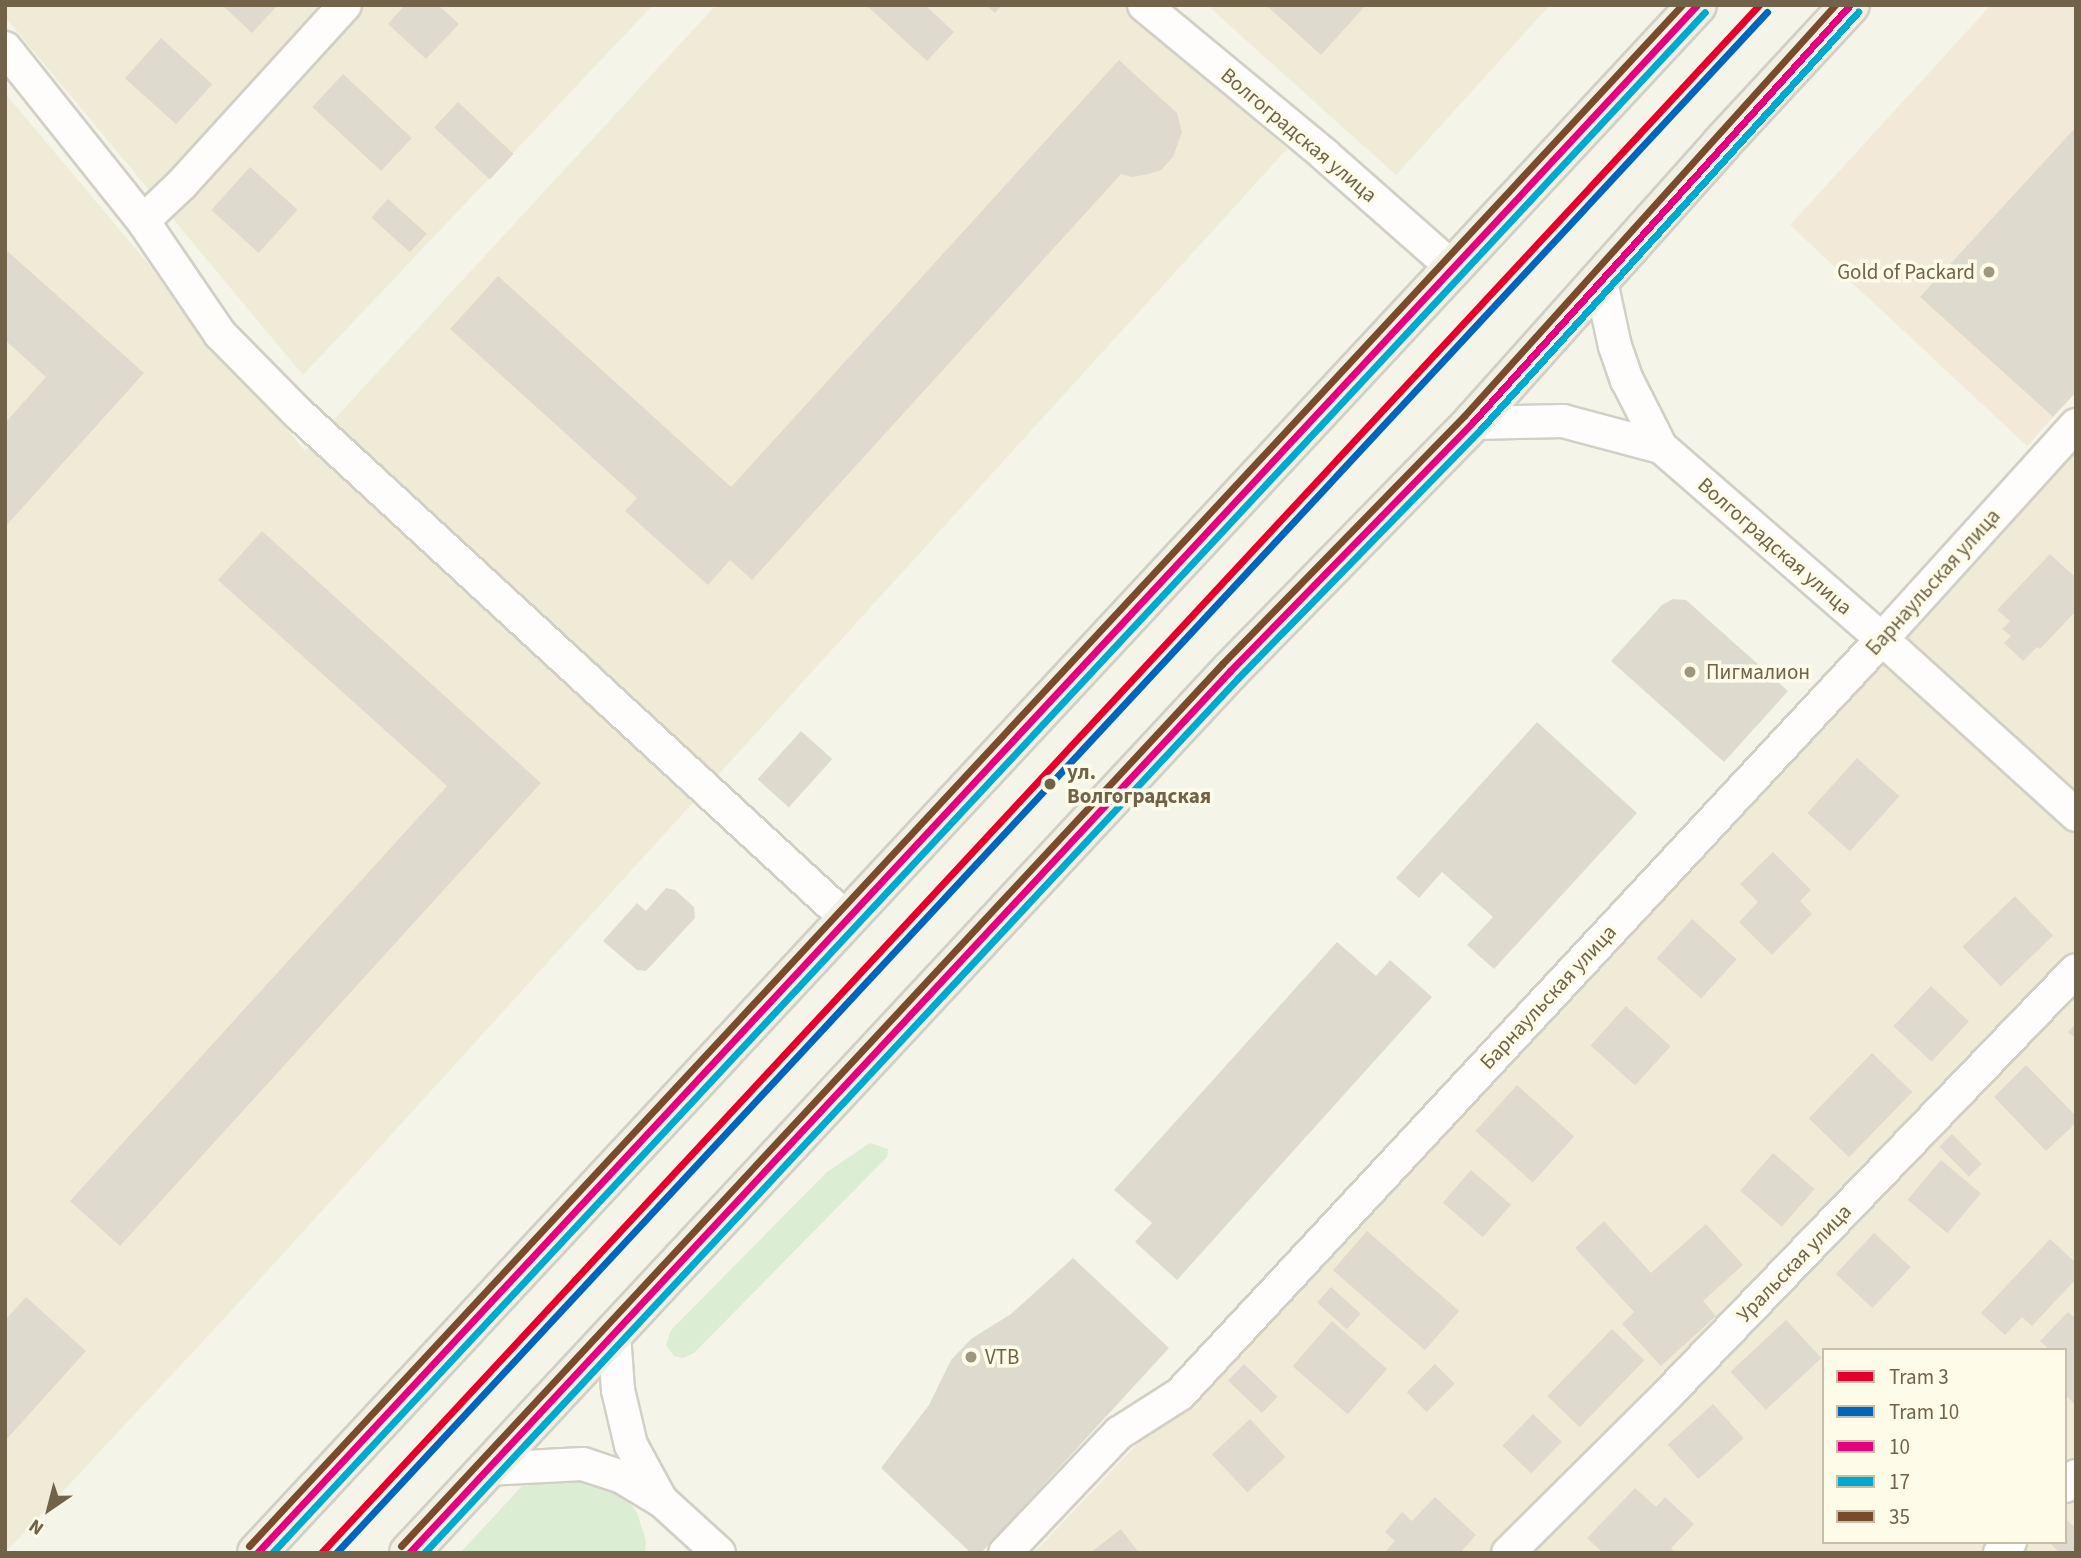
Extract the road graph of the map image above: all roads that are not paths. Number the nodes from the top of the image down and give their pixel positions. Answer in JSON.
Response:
{"nodes":[{"id":1,"x":345,"y":5,"type":"edge"},
{"id":2,"x":1144,"y":5,"type":"edge"},
{"id":3,"x":1697,"y":5,"type":"edge"},
{"id":4,"x":1850,"y":5,"type":"edge"},
{"id":5,"x":5,"y":48,"type":"edge"},
{"id":6,"x":143,"y":221,"type":"junction"},
{"id":7,"x":1453,"y":268,"type":"junction"},
{"id":8,"x":1601,"y":282,"type":"junction"},
{"id":9,"x":1472,"y":423,"type":"junction"},
{"id":10,"x":2076,"y":425,"type":"edge"},
{"id":11,"x":1661,"y":447,"type":"junction"},
{"id":12,"x":1882,"y":639,"type":"junction"},
{"id":13,"x":2076,"y":815,"type":"edge"},
{"id":14,"x":847,"y":919,"type":"junction"},
{"id":15,"x":2076,"y":970,"type":"edge"},
{"id":16,"x":614,"y":1334,"type":"junction"},
{"id":17,"x":486,"y":1469,"type":"junction"},
{"id":18,"x":662,"y":1501,"type":"junction"},
{"id":19,"x":257,"y":1553,"type":"edge"},
{"id":20,"x":409,"y":1553,"type":"edge"},
{"id":21,"x":719,"y":1553,"type":"edge"},
{"id":22,"x":1004,"y":1553,"type":"edge"},
{"id":23,"x":1508,"y":1553,"type":"edge"}],
"edges":[{"from":1,"to":6,"type":"street"},
{"from":2,"to":7,"type":"street","name":"Волгоградская улица"},
{"from":3,"to":7,"type":"main road"},
{"from":4,"to":8,"type":"main road"},
{"from":5,"to":6,"type":"street"},
{"from":6,"to":14,"type":"street"},
{"from":7,"to":14,"type":"main road"},
{"from":8,"to":9,"type":"main road"},
{"from":8,"to":11,"type":"street","name":"Волгоградская улица"},
{"from":9,"to":11,"type":"street","name":"Волгоградская улица"},
{"from":9,"to":16,"type":"main road"},
{"from":10,"to":12,"type":"street","name":"Барнаульская улица"},
{"from":11,"to":12,"type":"street","name":"Волгоградская улица"},
{"from":12,"to":13,"type":"street","name":"Волгоградская улица"},
{"from":12,"to":22,"type":"street","name":"Барнаульская улица"},
{"from":14,"to":19,"type":"main road"},
{"from":15,"to":23,"type":"street","name":"Уральская улица"},
{"from":16,"to":17,"type":"main road"},
{"from":16,"to":18,"type":"street"},
{"from":17,"to":18,"type":"street"},
{"from":17,"to":20,"type":"main road"},
{"from":18,"to":21,"type":"street"}]}
